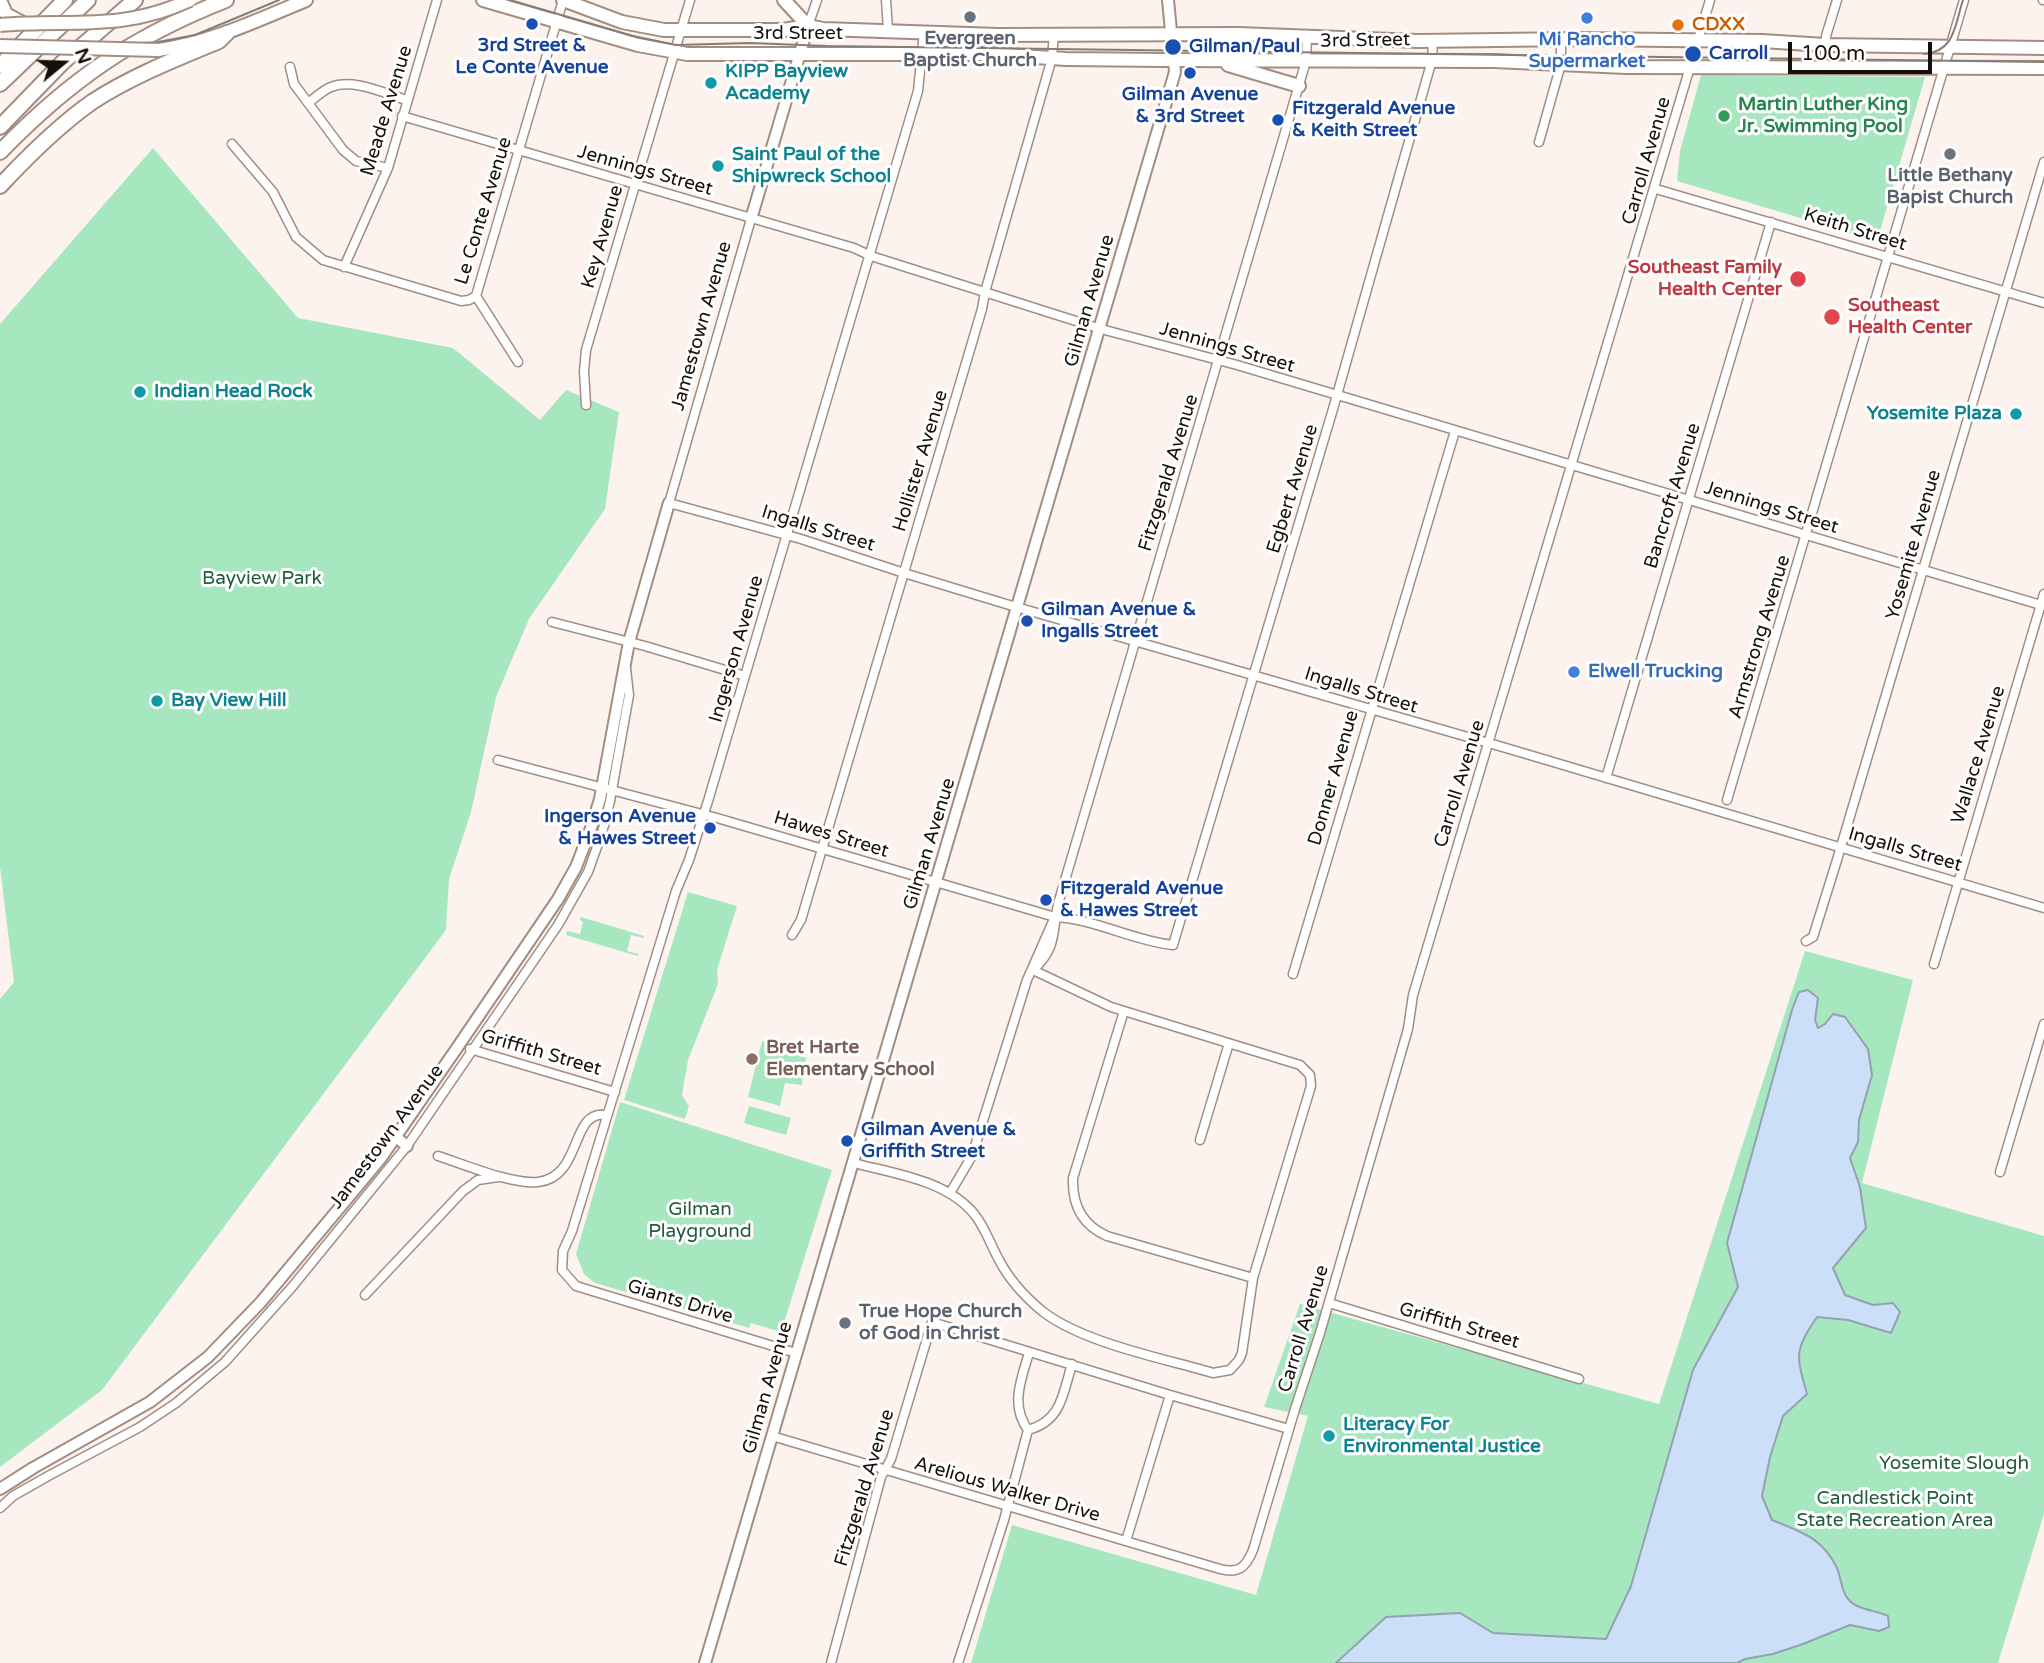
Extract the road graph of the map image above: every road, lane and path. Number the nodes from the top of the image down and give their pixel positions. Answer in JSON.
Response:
{"nodes":[{"id":1,"x":0,"y":0,"type":"edge"},
{"id":2,"x":65,"y":0,"type":"edge"},
{"id":3,"x":89,"y":0,"type":"edge"},
{"id":4,"x":135,"y":0,"type":"edge"},
{"id":5,"x":190,"y":0,"type":"edge"},
{"id":6,"x":226,"y":0,"type":"edge"},
{"id":7,"x":306,"y":0,"type":"edge"},
{"id":8,"x":437,"y":0,"type":"edge"},
{"id":9,"x":483,"y":0,"type":"edge"},
{"id":10,"x":563,"y":0,"type":"edge"},
{"id":11,"x":690,"y":0,"type":"edge"},
{"id":12,"x":784,"y":0,"type":"edge"},
{"id":13,"x":817,"y":0,"type":"edge"},
{"id":14,"x":886,"y":0,"type":"edge"},
{"id":15,"x":1168,"y":0,"type":"edge"},
{"id":16,"x":1710,"y":0,"type":"edge"},
{"id":17,"x":1837,"y":0,"type":"edge"},
{"id":18,"x":1964,"y":0,"type":"edge"},
{"id":19,"x":3,"y":19,"type":"edge"},
{"id":20,"x":557,"y":21,"type":"junction"},
{"id":21,"x":808,"y":26,"type":"junction"},
{"id":22,"x":680,"y":30,"type":"junction"},
{"id":23,"x":888,"y":30,"type":"junction"},
{"id":24,"x":924,"y":32,"type":"junction"},
{"id":25,"x":227,"y":33,"type":"junction"},
{"id":26,"x":1054,"y":33,"type":"junction"},
{"id":27,"x":1170,"y":34,"type":"junction"},
{"id":28,"x":1307,"y":37,"type":"junction"},
{"id":29,"x":1561,"y":39,"type":"junction"},
{"id":30,"x":1433,"y":40,"type":"junction"},
{"id":31,"x":1699,"y":40,"type":"junction"},
{"id":32,"x":1825,"y":45,"type":"junction"},
{"id":33,"x":0,"y":46,"type":"edge"},
{"id":34,"x":1950,"y":48,"type":"junction"},
{"id":35,"x":2044,"y":48,"type":"edge"},
{"id":36,"x":674,"y":52,"type":"junction"},
{"id":37,"x":923,"y":54,"type":"junction"},
{"id":38,"x":799,"y":55,"type":"junction"},
{"id":39,"x":1052,"y":58,"type":"junction"},
{"id":40,"x":1174,"y":60,"type":"junction"},
{"id":41,"x":1214,"y":60,"type":"junction"},
{"id":42,"x":1432,"y":60,"type":"junction"},
{"id":43,"x":1306,"y":61,"type":"junction"},
{"id":44,"x":1560,"y":64,"type":"junction"},
{"id":45,"x":0,"y":66,"type":"edge"},
{"id":46,"x":289,"y":67,"type":"dead end"},
{"id":47,"x":1690,"y":67,"type":"junction"},
{"id":48,"x":1945,"y":67,"type":"junction"},
{"id":49,"x":1824,"y":68,"type":"junction"},
{"id":50,"x":2044,"y":68,"type":"edge"},
{"id":51,"x":0,"y":84,"type":"edge"},
{"id":52,"x":1299,"y":86,"type":"junction"},
{"id":53,"x":407,"y":100,"type":"junction"},
{"id":54,"x":308,"y":103,"type":"junction"},
{"id":55,"x":402,"y":116,"type":"junction"},
{"id":56,"x":0,"y":127,"type":"edge"},
{"id":57,"x":1539,"y":142,"type":"dead end"},
{"id":58,"x":232,"y":144,"type":"dead end"},
{"id":59,"x":518,"y":150,"type":"junction"},
{"id":60,"x":0,"y":152,"type":"edge"},
{"id":61,"x":2044,"y":162,"type":"edge"},
{"id":62,"x":388,"y":168,"type":"junction"},
{"id":63,"x":635,"y":184,"type":"junction"},
{"id":64,"x":0,"y":186,"type":"edge"},
{"id":65,"x":1656,"y":188,"type":"junction"},
{"id":66,"x":751,"y":219,"type":"junction"},
{"id":67,"x":1771,"y":222,"type":"junction"},
{"id":68,"x":871,"y":256,"type":"junction"},
{"id":69,"x":1889,"y":257,"type":"junction"},
{"id":70,"x":344,"y":267,"type":"junction"},
{"id":71,"x":985,"y":292,"type":"junction"},
{"id":72,"x":2005,"y":292,"type":"junction"},
{"id":73,"x":476,"y":296,"type":"junction"},
{"id":74,"x":2044,"y":303,"type":"edge"},
{"id":75,"x":1101,"y":329,"type":"junction"},
{"id":76,"x":1219,"y":361,"type":"junction"},
{"id":77,"x":518,"y":362,"type":"dead end"},
{"id":78,"x":1336,"y":396,"type":"junction"},
{"id":79,"x":586,"y":405,"type":"dead end"},
{"id":80,"x":1455,"y":431,"type":"junction"},
{"id":81,"x":1572,"y":464,"type":"junction"},
{"id":82,"x":1689,"y":500,"type":"junction"},
{"id":83,"x":669,"y":503,"type":"junction"},
{"id":84,"x":787,"y":535,"type":"junction"},
{"id":85,"x":1807,"y":535,"type":"junction"},
{"id":86,"x":1923,"y":570,"type":"junction"},
{"id":87,"x":904,"y":573,"type":"junction"},
{"id":88,"x":2044,"y":594,"type":"edge"},
{"id":89,"x":2042,"y":605,"type":"edge"},
{"id":90,"x":1018,"y":607,"type":"junction"},
{"id":91,"x":552,"y":622,"type":"dead end"},
{"id":92,"x":1136,"y":640,"type":"junction"},
{"id":93,"x":629,"y":642,"type":"junction"},
{"id":94,"x":1253,"y":674,"type":"junction"},
{"id":95,"x":746,"y":676,"type":"junction"},
{"id":96,"x":1371,"y":710,"type":"junction"},
{"id":97,"x":1488,"y":743,"type":"junction"},
{"id":98,"x":498,"y":760,"type":"dead end"},
{"id":99,"x":1606,"y":778,"type":"junction"},
{"id":100,"x":607,"y":788,"type":"junction"},
{"id":101,"x":1727,"y":800,"type":"dead end"},
{"id":102,"x":704,"y":814,"type":"junction"},
{"id":103,"x":1841,"y":848,"type":"junction"},
{"id":104,"x":822,"y":850,"type":"junction"},
{"id":105,"x":1958,"y":882,"type":"junction"},
{"id":106,"x":936,"y":883,"type":"junction"},
{"id":107,"x":2044,"y":908,"type":"edge"},
{"id":108,"x":1055,"y":917,"type":"junction"},
{"id":109,"x":792,"y":934,"type":"dead end"},
{"id":110,"x":1809,"y":939,"type":"dead end"},
{"id":111,"x":1173,"y":945,"type":"joint"},
{"id":112,"x":1934,"y":964,"type":"dead end"},
{"id":113,"x":1033,"y":970,"type":"junction"},
{"id":114,"x":1293,"y":974,"type":"dead end"},
{"id":115,"x":1124,"y":1011,"type":"junction"},
{"id":116,"x":2044,"y":1024,"type":"edge"},
{"id":117,"x":1229,"y":1043,"type":"junction"},
{"id":118,"x":459,"y":1045,"type":"junction"},
{"id":119,"x":472,"y":1050,"type":"junction"},
{"id":120,"x":615,"y":1092,"type":"junction"},
{"id":121,"x":606,"y":1115,"type":"junction"},
{"id":122,"x":396,"y":1137,"type":"junction"},
{"id":123,"x":1200,"y":1140,"type":"dead end"},
{"id":124,"x":407,"y":1146,"type":"junction"},
{"id":125,"x":438,"y":1156,"type":"dead end"},
{"id":126,"x":854,"y":1163,"type":"junction"},
{"id":127,"x":2000,"y":1172,"type":"dead end"},
{"id":128,"x":508,"y":1177,"type":"junction"},
{"id":129,"x":950,"y":1193,"type":"junction"},
{"id":130,"x":562,"y":1270,"type":"joint"},
{"id":131,"x":286,"y":1273,"type":"junction"},
{"id":132,"x":1252,"y":1278,"type":"junction"},
{"id":133,"x":295,"y":1282,"type":"junction"},
{"id":134,"x":365,"y":1295,"type":"dead end"},
{"id":135,"x":1329,"y":1304,"type":"junction"},
{"id":136,"x":796,"y":1353,"type":"junction"},
{"id":137,"x":1029,"y":1353,"type":"junction"},
{"id":138,"x":1072,"y":1364,"type":"junction"},
{"id":139,"x":1579,"y":1379,"type":"dead end"},
{"id":140,"x":1170,"y":1395,"type":"junction"},
{"id":141,"x":1289,"y":1429,"type":"junction"},
{"id":142,"x":1028,"y":1430,"type":"junction"},
{"id":143,"x":772,"y":1436,"type":"junction"},
{"id":144,"x":885,"y":1471,"type":"junction"},
{"id":145,"x":0,"y":1489,"type":"edge"},
{"id":146,"x":1006,"y":1505,"type":"junction"},
{"id":147,"x":0,"y":1508,"type":"edge"},
{"id":148,"x":1126,"y":1541,"type":"junction"},
{"id":149,"x":1234,"y":1572,"type":"joint"},
{"id":150,"x":705,"y":1663,"type":"edge"},
{"id":151,"x":831,"y":1663,"type":"edge"},
{"id":152,"x":958,"y":1663,"type":"edge"}],
"edges":[{"from":1,"to":19,"type":"main road"},
{"from":2,"to":45,"type":"highway"},
{"from":3,"to":51,"type":"highway"},
{"from":4,"to":56,"type":"highway"},
{"from":5,"to":19,"type":"main road","bridge":true},
{"from":6,"to":60,"type":"highway"},
{"from":7,"to":25,"type":"main road"},
{"from":8,"to":53,"type":"street","name":"Meade Avenue"},
{"from":9,"to":20,"type":"main road","name":"3rd Street"},
{"from":10,"to":20,"type":"street","name":"Le Conte Avenue"},
{"from":10,"to":22,"type":"main road","name":"3rd Street"},
{"from":11,"to":22,"type":"street","name":"Key Avenue"},
{"from":12,"to":21,"type":"main road"},
{"from":13,"to":21,"type":"street","name":"Jamestown Avenue"},
{"from":14,"to":23,"type":"street"},
{"from":15,"to":27,"type":"street","name":"Gilman Avenue"},
{"from":16,"to":31,"type":"street","name":"Carroll Avenue"},
{"from":17,"to":32,"type":"street"},
{"from":18,"to":34,"type":"street","name":"Armstrong Avenue"},
{"from":20,"to":36,"type":"main road","name":"3rd Street"},
{"from":20,"to":59,"type":"street","name":"Le Conte Avenue"},
{"from":21,"to":22,"type":"main road","name":"3rd Street"},
{"from":21,"to":23,"type":"main road","name":"3rd Street"},
{"from":21,"to":38,"type":"street","name":"Jamestown Avenue"},
{"from":22,"to":36,"type":"street","name":"Key Avenue"},
{"from":23,"to":24,"type":"main road","name":"3rd Street"},
{"from":24,"to":26,"type":"main road","name":"3rd Street"},
{"from":24,"to":37,"type":"street","name":"Ingerson Avenue"},
{"from":25,"to":33,"type":"main road","bridge":true},
{"from":25,"to":64,"type":"highway"},
{"from":26,"to":27,"type":"main road","name":"3rd Street"},
{"from":26,"to":39,"type":"street","name":"Hollister Avenue"},
{"from":27,"to":28,"type":"main road","name":"3rd Street"},
{"from":27,"to":40,"type":"street","name":"Gilman Avenue"},
{"from":28,"to":30,"type":"main road","name":"3rd Street"},
{"from":28,"to":43,"type":"street","name":"Fitzgerald Avenue"},
{"from":29,"to":30,"type":"main road","name":"3rd Street"},
{"from":29,"to":31,"type":"main road","name":"3rd Street"},
{"from":29,"to":44,"type":"street"},
{"from":30,"to":42,"type":"street","name":"Egbert Avenue"},
{"from":31,"to":32,"type":"main road","name":"3rd Street"},
{"from":31,"to":47,"type":"street","name":"Carroll Avenue"},
{"from":32,"to":34,"type":"main road","name":"3rd Street"},
{"from":32,"to":49,"type":"street"},
{"from":34,"to":35,"type":"main road","name":"3rd Street"},
{"from":34,"to":48,"type":"street","name":"Armstrong Avenue"},
{"from":36,"to":38,"type":"main road","name":"3rd Street"},
{"from":36,"to":63,"type":"street","name":"Key Avenue"},
{"from":37,"to":38,"type":"main road","name":"3rd Street"},
{"from":37,"to":39,"type":"main road","name":"3rd Street"},
{"from":37,"to":68,"type":"street","name":"Ingerson Avenue"},
{"from":38,"to":66,"type":"street","name":"Jamestown Avenue"},
{"from":39,"to":40,"type":"main road","name":"3rd Street"},
{"from":39,"to":71,"type":"street","name":"Hollister Avenue"},
{"from":40,"to":41,"type":"main road","name":"3rd Street"},
{"from":40,"to":75,"type":"street","name":"Gilman Avenue"},
{"from":41,"to":43,"type":"main road","name":"3rd Street"},
{"from":41,"to":52,"type":"main road"},
{"from":42,"to":43,"type":"main road","name":"3rd Street"},
{"from":42,"to":44,"type":"main road","name":"3rd Street"},
{"from":42,"to":78,"type":"street","name":"Egbert Avenue"},
{"from":43,"to":52,"type":"street","name":"Fitzgerald Avenue"},
{"from":44,"to":47,"type":"main road","name":"3rd Street"},
{"from":44,"to":57,"type":"street"},
{"from":46,"to":54,"type":"street"},
{"from":47,"to":49,"type":"main road","name":"3rd Street"},
{"from":47,"to":65,"type":"street","name":"Carroll Avenue"},
{"from":48,"to":49,"type":"main road","name":"3rd Street"},
{"from":48,"to":50,"type":"main road","name":"3rd Street"},
{"from":48,"to":69,"type":"street","name":"Armstrong Avenue"},
{"from":52,"to":76,"type":"street","name":"Fitzgerald Avenue"},
{"from":53,"to":54,"type":"street"},
{"from":53,"to":55,"type":"street","name":"Meade Avenue"},
{"from":54,"to":62,"type":"street"},
{"from":55,"to":59,"type":"street","name":"Jennings Street"},
{"from":55,"to":62,"type":"street","name":"Meade Avenue"},
{"from":58,"to":70,"type":"street","name":"Le Conte Avenue"},
{"from":59,"to":63,"type":"street","name":"Jennings Street"},
{"from":59,"to":73,"type":"street","name":"Le Conte Avenue"},
{"from":61,"to":72,"type":"street","name":"Yosemite Avenue"},
{"from":62,"to":70,"type":"street","name":"Meade Avenue"},
{"from":63,"to":66,"type":"street","name":"Jennings Street"},
{"from":63,"to":79,"type":"street","name":"Key Avenue"},
{"from":65,"to":67,"type":"street","name":"Keith Street"},
{"from":65,"to":81,"type":"street","name":"Carroll Avenue"},
{"from":66,"to":68,"type":"street","name":"Jennings Street"},
{"from":66,"to":83,"type":"street","name":"Jamestown Avenue"},
{"from":67,"to":69,"type":"street","name":"Keith Street"},
{"from":67,"to":82,"type":"street","name":"Bancroft Avenue"},
{"from":68,"to":71,"type":"street","name":"Jennings Street"},
{"from":68,"to":84,"type":"street","name":"Ingerson Avenue"},
{"from":69,"to":72,"type":"street","name":"Keith Street"},
{"from":69,"to":85,"type":"street","name":"Armstrong Avenue"},
{"from":70,"to":73,"type":"street","name":"Le Conte Avenue"},
{"from":71,"to":75,"type":"street","name":"Jennings Street"},
{"from":71,"to":87,"type":"street","name":"Hollister Avenue"},
{"from":72,"to":74,"type":"street","name":"Keith Street"},
{"from":72,"to":86,"type":"street","name":"Yosemite Avenue"},
{"from":73,"to":77,"type":"street"},
{"from":75,"to":76,"type":"street","name":"Jennings Street"},
{"from":75,"to":90,"type":"street","name":"Gilman Avenue"},
{"from":76,"to":78,"type":"street","name":"Jennings Street"},
{"from":76,"to":92,"type":"street","name":"Fitzgerald Avenue"},
{"from":78,"to":80,"type":"street","name":"Jennings Street"},
{"from":78,"to":94,"type":"street","name":"Egbert Avenue"},
{"from":80,"to":81,"type":"street","name":"Jennings Street"},
{"from":80,"to":96,"type":"street","name":"Donner Avenue"},
{"from":81,"to":82,"type":"street","name":"Jennings Street"},
{"from":81,"to":97,"type":"street","name":"Carroll Avenue"},
{"from":82,"to":85,"type":"street","name":"Jennings Street"},
{"from":82,"to":99,"type":"street","name":"Bancroft Avenue"},
{"from":83,"to":84,"type":"street","name":"Ingalls Street"},
{"from":83,"to":93,"type":"street","name":"Jamestown Avenue"},
{"from":84,"to":87,"type":"street","name":"Ingalls Street"},
{"from":84,"to":95,"type":"street","name":"Ingerson Avenue"},
{"from":85,"to":86,"type":"street","name":"Jennings Street"},
{"from":85,"to":101,"type":"street","name":"Armstrong Avenue"},
{"from":86,"to":89,"type":"street","name":"Jennings Street"},
{"from":86,"to":103,"type":"street","name":"Yosemite Avenue"},
{"from":87,"to":90,"type":"street","name":"Ingalls Street"},
{"from":87,"to":104,"type":"street","name":"Hollister Avenue"},
{"from":88,"to":89,"type":"street","name":"Wallace Avenue"},
{"from":89,"to":105,"type":"street","name":"Wallace Avenue"},
{"from":90,"to":92,"type":"street","name":"Ingalls Street"},
{"from":90,"to":106,"type":"street","name":"Gilman Avenue"},
{"from":91,"to":93,"type":"street"},
{"from":92,"to":94,"type":"street","name":"Ingalls Street"},
{"from":92,"to":108,"type":"street","name":"Fitzgerald Avenue"},
{"from":93,"to":95,"type":"street"},
{"from":93,"to":100,"type":"street","name":"Jamestown Avenue"},
{"from":94,"to":96,"type":"street","name":"Ingalls Street"},
{"from":94,"to":111,"type":"street","name":"Egbert Avenue"},
{"from":95,"to":102,"type":"street","name":"Ingerson Avenue"},
{"from":96,"to":97,"type":"street","name":"Ingalls Street"},
{"from":96,"to":114,"type":"street","name":"Donner Avenue"},
{"from":97,"to":99,"type":"street","name":"Ingalls Street"},
{"from":97,"to":135,"type":"street","name":"Carroll Avenue"},
{"from":98,"to":100,"type":"street","name":"Hawes Street"},
{"from":99,"to":103,"type":"street","name":"Ingalls Street"},
{"from":100,"to":102,"type":"street","name":"Hawes Street"},
{"from":100,"to":118,"type":"street","name":"Jamestown Avenue"},
{"from":100,"to":119,"type":"street","name":"Jamestown Avenue"},
{"from":102,"to":104,"type":"street","name":"Hawes Street"},
{"from":102,"to":120,"type":"street","name":"Ingerson Avenue"},
{"from":103,"to":105,"type":"street","name":"Ingalls Street"},
{"from":103,"to":110,"type":"street","name":"Yosemite Avenue"},
{"from":104,"to":106,"type":"street","name":"Hawes Street"},
{"from":104,"to":109,"type":"street","name":"Hollister Avenue"},
{"from":105,"to":107,"type":"street","name":"Ingalls Street"},
{"from":105,"to":112,"type":"street","name":"Wallace Avenue"},
{"from":106,"to":108,"type":"street","name":"Hawes Street"},
{"from":106,"to":126,"type":"street","name":"Gilman Avenue"},
{"from":108,"to":111,"type":"street","name":"Hawes Street"},
{"from":108,"to":113,"type":"street","name":"Fitzgerald Avenue"},
{"from":113,"to":115,"type":"street"},
{"from":113,"to":129,"type":"street","name":"Fitzgerald Avenue"},
{"from":115,"to":117,"type":"street"},
{"from":115,"to":132,"type":"street"},
{"from":116,"to":127,"type":"street"},
{"from":117,"to":123,"type":"street"},
{"from":117,"to":132,"type":"street"},
{"from":118,"to":119,"type":"street","name":"Griffith Street"},
{"from":118,"to":122,"type":"street","name":"Jamestown Avenue"},
{"from":119,"to":120,"type":"street","name":"Griffith Street"},
{"from":119,"to":124,"type":"street","name":"Jamestown Avenue"},
{"from":120,"to":121,"type":"street","name":"Ingerson Avenue"},
{"from":121,"to":128,"type":"street"},
{"from":121,"to":130,"type":"street","name":"Ingerson Avenue"},
{"from":122,"to":124,"type":"street"},
{"from":122,"to":131,"type":"street","name":"Jamestown Avenue"},
{"from":124,"to":133,"type":"street","name":"Jamestown Avenue"},
{"from":125,"to":128,"type":"street"},
{"from":126,"to":129,"type":"street"},
{"from":126,"to":136,"type":"street","name":"Gilman Avenue"},
{"from":128,"to":134,"type":"street"},
{"from":129,"to":132,"type":"street"},
{"from":130,"to":136,"type":"street","name":"Giants Drive"},
{"from":131,"to":133,"type":"street"},
{"from":131,"to":145,"type":"street","name":"Jamestown Avenue"},
{"from":133,"to":147,"type":"street","name":"Jamestown Avenue"},
{"from":135,"to":139,"type":"street","name":"Griffith Street"},
{"from":135,"to":141,"type":"street","name":"Carroll Avenue"},
{"from":136,"to":143,"type":"street","name":"Gilman Avenue"},
{"from":137,"to":138,"type":"street"},
{"from":137,"to":142,"type":"street"},
{"from":137,"to":144,"type":"street","name":"Fitzgerald Avenue"},
{"from":138,"to":140,"type":"street"},
{"from":138,"to":142,"type":"street"},
{"from":140,"to":141,"type":"street"},
{"from":140,"to":148,"type":"street"},
{"from":141,"to":149,"type":"street","name":"Carroll Avenue"},
{"from":142,"to":146,"type":"street"},
{"from":143,"to":144,"type":"street","name":"Arelious Walker Drive"},
{"from":143,"to":150,"type":"street","name":"Gilman Avenue"},
{"from":144,"to":146,"type":"street","name":"Arelious Walker Drive"},
{"from":144,"to":151,"type":"street","name":"Fitzgerald Avenue"},
{"from":146,"to":148,"type":"street","name":"Arelious Walker Drive"},
{"from":146,"to":152,"type":"street"},
{"from":148,"to":149,"type":"street","name":"Arelious Walker Drive"}]}
